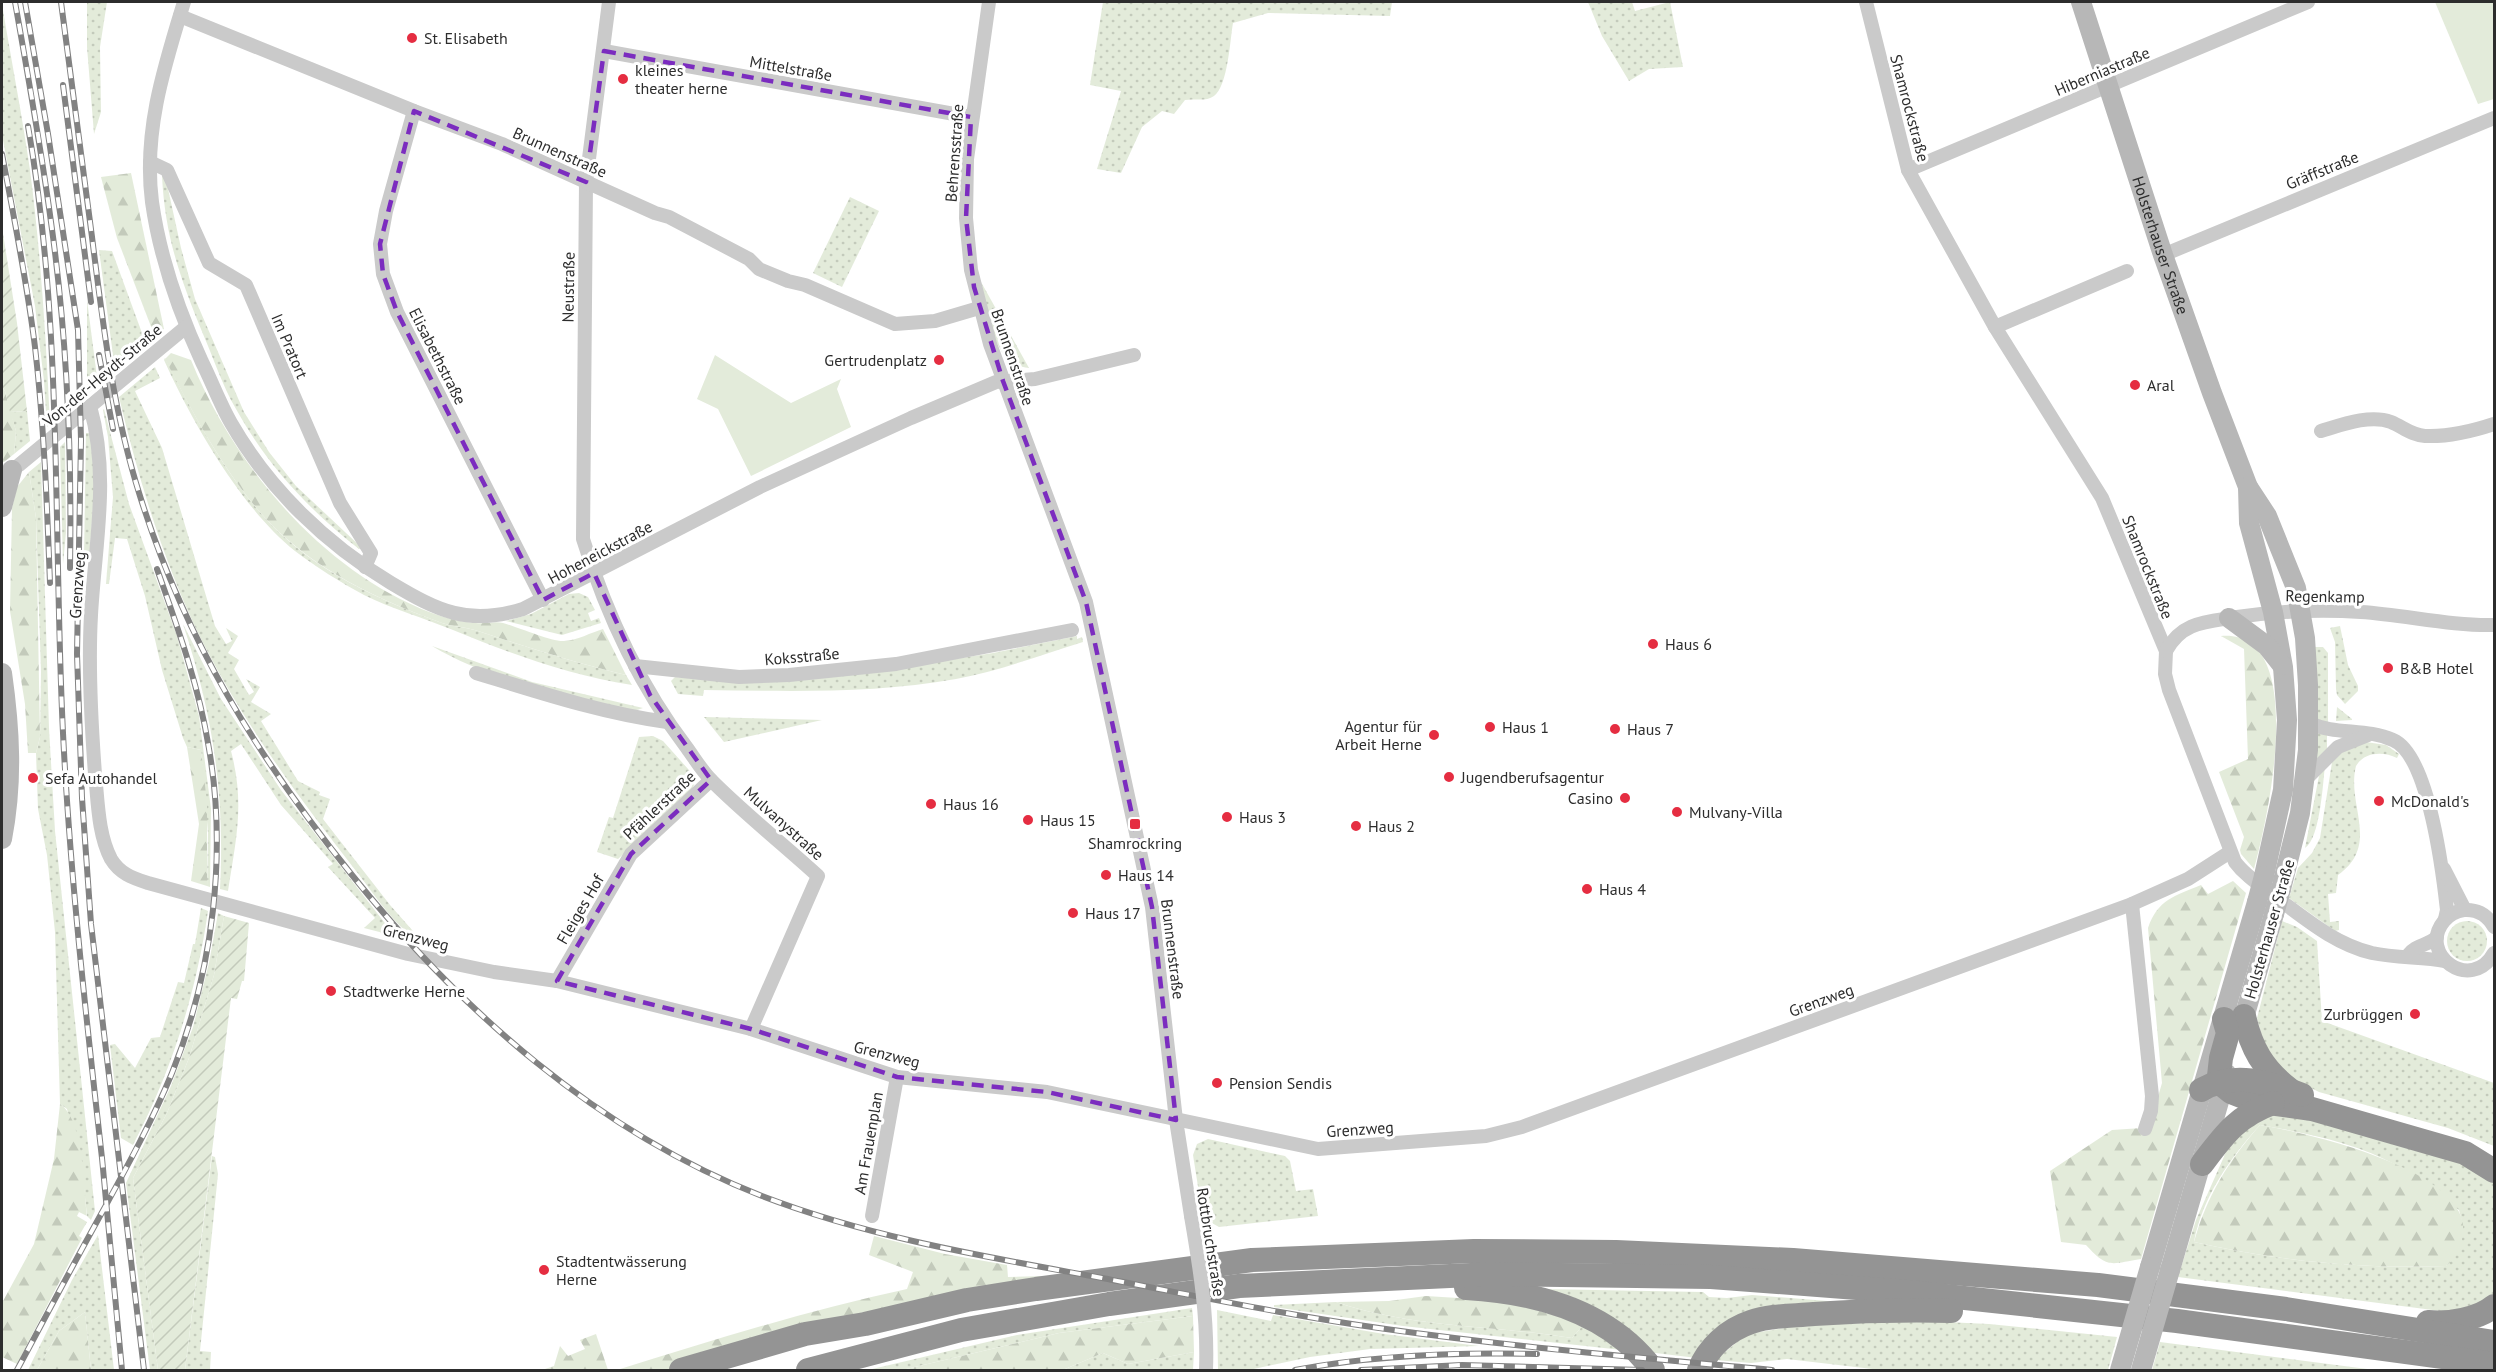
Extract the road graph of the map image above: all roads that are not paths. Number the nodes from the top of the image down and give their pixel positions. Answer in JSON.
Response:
{"nodes":[{"id":1,"x":184,"y":2,"type":"edge"},
{"id":2,"x":609,"y":2,"type":"edge"},
{"id":3,"x":989,"y":2,"type":"edge"},
{"id":4,"x":1866,"y":2,"type":"edge"},
{"id":5,"x":2081,"y":2,"type":"edge"},
{"id":6,"x":2308,"y":2,"type":"edge"},
{"id":7,"x":180,"y":16,"type":"junction"},
{"id":8,"x":604,"y":51,"type":"junction"},
{"id":9,"x":2109,"y":85,"type":"junction"},
{"id":10,"x":414,"y":111,"type":"junction"},
{"id":11,"x":971,"y":117,"type":"junction"},
{"id":12,"x":2494,"y":118,"type":"edge"},
{"id":13,"x":150,"y":162,"type":"junction"},
{"id":14,"x":1908,"y":170,"type":"junction"},
{"id":15,"x":586,"y":182,"type":"junction"},
{"id":16,"x":2163,"y":255,"type":"junction"},
{"id":17,"x":2127,"y":271,"type":"dead end"},
{"id":18,"x":979,"y":308,"type":"junction"},
{"id":19,"x":186,"y":327,"type":"junction"},
{"id":20,"x":1995,"y":327,"type":"junction"},
{"id":21,"x":1134,"y":355,"type":"dead end"},
{"id":22,"x":1002,"y":381,"type":"junction"},
{"id":23,"x":90,"y":406,"type":"junction"},
{"id":24,"x":2494,"y":424,"type":"edge"},
{"id":25,"x":2321,"y":431,"type":"dead end"},
{"id":26,"x":7,"y":472,"type":"edge"},
{"id":27,"x":2248,"y":487,"type":"junction"},
{"id":28,"x":2,"y":507,"type":"edge"},
{"id":29,"x":365,"y":567,"type":"junction"},
{"id":30,"x":594,"y":573,"type":"junction"},
{"id":31,"x":543,"y":600,"type":"junction"},
{"id":32,"x":2301,"y":609,"type":"junction"},
{"id":33,"x":2273,"y":612,"type":"junction"},
{"id":34,"x":2229,"y":618,"type":"junction"},
{"id":35,"x":2494,"y":625,"type":"edge"},
{"id":36,"x":1072,"y":630,"type":"dead end"},
{"id":37,"x":2166,"y":651,"type":"junction"},
{"id":38,"x":635,"y":666,"type":"junction"},
{"id":39,"x":2283,"y":667,"type":"junction"},
{"id":40,"x":2,"y":673,"type":"edge"},
{"id":41,"x":476,"y":673,"type":"dead end"},
{"id":42,"x":667,"y":722,"type":"junction"},
{"id":43,"x":2309,"y":723,"type":"junction"},
{"id":44,"x":2368,"y":735,"type":"junction"},
{"id":45,"x":711,"y":780,"type":"junction"},
{"id":46,"x":2306,"y":780,"type":"junction"},
{"id":47,"x":2,"y":838,"type":"edge"},
{"id":48,"x":2230,"y":852,"type":"junction"},
{"id":49,"x":631,"y":854,"type":"joint"},
{"id":50,"x":2441,"y":865,"type":"junction"},
{"id":51,"x":2132,"y":904,"type":"junction"},
{"id":52,"x":2465,"y":910,"type":"junction"},
{"id":53,"x":2445,"y":919,"type":"junction"},
{"id":54,"x":2494,"y":927,"type":"edge"},
{"id":55,"x":2437,"y":937,"type":"junction"},
{"id":56,"x":2494,"y":953,"type":"edge"},
{"id":57,"x":2408,"y":956,"type":"junction"},
{"id":58,"x":2445,"y":961,"type":"junction"},
{"id":59,"x":557,"y":981,"type":"junction"},
{"id":60,"x":2234,"y":1018,"type":"junction"},
{"id":61,"x":751,"y":1029,"type":"junction"},
{"id":62,"x":897,"y":1077,"type":"junction"},
{"id":63,"x":2217,"y":1084,"type":"junction"},
{"id":64,"x":2282,"y":1097,"type":"junction"},
{"id":65,"x":1176,"y":1120,"type":"junction"},
{"id":66,"x":2145,"y":1129,"type":"dead end"},
{"id":67,"x":2494,"y":1159,"type":"edge"},
{"id":68,"x":2202,"y":1164,"type":"junction"},
{"id":69,"x":2494,"y":1171,"type":"edge"},
{"id":70,"x":872,"y":1216,"type":"dead end"},
{"id":71,"x":1362,"y":1279,"type":"junction"},
{"id":72,"x":2494,"y":1306,"type":"edge"},
{"id":73,"x":2050,"y":1307,"type":"junction"},
{"id":74,"x":2286,"y":1309,"type":"junction"},
{"id":75,"x":866,"y":1324,"type":"junction"},
{"id":76,"x":2494,"y":1342,"type":"edge"},
{"id":77,"x":2494,"y":1364,"type":"edge"},
{"id":78,"x":681,"y":1371,"type":"edge"},
{"id":79,"x":728,"y":1371,"type":"edge"},
{"id":80,"x":808,"y":1371,"type":"edge"},
{"id":81,"x":1206,"y":1371,"type":"edge"},
{"id":82,"x":1653,"y":1371,"type":"edge"},
{"id":83,"x":1699,"y":1371,"type":"edge"},
{"id":84,"x":2120,"y":1371,"type":"edge"},
{"id":85,"x":2141,"y":1371,"type":"edge"}],
"edges":[{"from":1,"to":7,"type":"street","name":"Von-der-Heydt-Straße"},
{"from":2,"to":8,"type":"street","name":"Neustraße"},
{"from":3,"to":11,"type":"street","name":"Behrensstraße"},
{"from":4,"to":14,"type":"street","name":"Shamrockstraße"},
{"from":5,"to":9,"type":"main road","name":"Holsterhauser Straße"},
{"from":6,"to":9,"type":"street","name":"Hiberniastraße"},
{"from":7,"to":10,"type":"street","name":"Brunnenstraße"},
{"from":7,"to":13,"type":"street","name":"Von-der-Heydt-Straße"},
{"from":8,"to":11,"type":"street","name":"Mittelstraße"},
{"from":8,"to":15,"type":"street","name":"Neustraße"},
{"from":9,"to":14,"type":"street","name":"Hiberniastraße"},
{"from":9,"to":16,"type":"main road","name":"Holsterhauser Straße"},
{"from":10,"to":15,"type":"street","name":"Brunnenstraße"},
{"from":10,"to":31,"type":"street","name":"Elisabethstraße"},
{"from":11,"to":18,"type":"street","name":"Behrensstraße"},
{"from":12,"to":16,"type":"street","name":"Gräffstraße"},
{"from":13,"to":19,"type":"street","name":"Von-der-Heydt-Straße"},
{"from":13,"to":29,"type":"street","name":"Im Pratort"},
{"from":14,"to":20,"type":"street","name":"Shamrockstraße"},
{"from":15,"to":18,"type":"street","name":"Brunnenstraße"},
{"from":15,"to":30,"type":"street","name":"Neustraße"},
{"from":16,"to":27,"type":"main road","name":"Holsterhauser Straße"},
{"from":17,"to":20,"type":"street"},
{"from":18,"to":22,"type":"street","name":"Brunnenstraße"},
{"from":19,"to":23,"type":"street","name":"Von-der-Heydt-Straße"},
{"from":19,"to":29,"type":"street","name":"Hoheneickstraße"},
{"from":20,"to":37,"type":"street","name":"Shamrockstraße"},
{"from":21,"to":22,"type":"street","name":"Hoheneickstraße"},
{"from":22,"to":30,"type":"street","name":"Hoheneickstraße"},
{"from":22,"to":65,"type":"street","name":"Brunnenstraße"},
{"from":23,"to":26,"type":"street","name":"Von-der-Heydt-Straße"},
{"from":23,"to":59,"type":"street","name":"Grenzweg"},
{"from":24,"to":25,"type":"street"},
{"from":26,"to":28,"type":"main road"},
{"from":27,"to":32,"type":"main road","name":"Holsterhauser Straße"},
{"from":27,"to":33,"type":"main road","name":"Holsterhauser Straße"},
{"from":29,"to":31,"type":"street","name":"Hoheneickstraße"},
{"from":30,"to":31,"type":"street","name":"Hoheneickstraße"},
{"from":30,"to":38,"type":"street"},
{"from":32,"to":33,"type":"street","name":"Regenkamp"},
{"from":32,"to":35,"type":"street","name":"Regenkamp"},
{"from":32,"to":43,"type":"main road","name":"Holsterhauser Straße"},
{"from":33,"to":34,"type":"street","name":"Regenkamp"},
{"from":33,"to":39,"type":"main road","name":"Holsterhauser Straße"},
{"from":34,"to":37,"type":"street","name":"Regenkamp"},
{"from":34,"to":39,"type":"main road"},
{"from":36,"to":38,"type":"street","name":"Koksstraße"},
{"from":37,"to":48,"type":"street","name":"Shamrockstraße"},
{"from":38,"to":42,"type":"street","name":"Mulvanystraße"},
{"from":39,"to":60,"type":"main road","name":"Holsterhauser Straße","bridge":true},
{"from":40,"to":47,"type":"main road"},
{"from":41,"to":42,"type":"street"},
{"from":42,"to":45,"type":"street","name":"Mulvanystraße"},
{"from":43,"to":44,"type":"street"},
{"from":43,"to":46,"type":"main road","name":"Holsterhauser Straße"},
{"from":44,"to":46,"type":"street"},
{"from":44,"to":50,"type":"street"},
{"from":45,"to":49,"type":"street","name":"Pfählerstraße"},
{"from":45,"to":61,"type":"street","name":"Mulvanystraße"},
{"from":46,"to":60,"type":"main road","name":"Holsterhauser Straße","bridge":true},
{"from":48,"to":51,"type":"street"},
{"from":48,"to":57,"type":"street","name":"Shamrockstraße"},
{"from":49,"to":59,"type":"street","name":"Fleiges Hof"},
{"from":50,"to":52,"type":"street"},
{"from":50,"to":53,"type":"street"},
{"from":51,"to":65,"type":"street","name":"Grenzweg"},
{"from":51,"to":66,"type":"street"},
{"from":52,"to":53,"type":"street"},
{"from":52,"to":54,"type":"street"},
{"from":53,"to":55,"type":"street"},
{"from":55,"to":57,"type":"street"},
{"from":55,"to":58,"type":"street"},
{"from":56,"to":58,"type":"street","name":"Shamrockstraße"},
{"from":57,"to":58,"type":"street","name":"Shamrockstraße"},
{"from":59,"to":61,"type":"street","name":"Grenzweg"},
{"from":60,"to":63,"type":"highway"},
{"from":60,"to":64,"type":"highway"},
{"from":61,"to":62,"type":"street","name":"Grenzweg"},
{"from":62,"to":65,"type":"street","name":"Grenzweg"},
{"from":62,"to":70,"type":"street","name":"Am Frauenplan"},
{"from":63,"to":64,"type":"highway"},
{"from":63,"to":68,"type":"main road"},
{"from":63,"to":84,"type":"main road","bridge":true},
{"from":64,"to":67,"type":"highway"},
{"from":64,"to":68,"type":"highway"},
{"from":64,"to":69,"type":"highway"},
{"from":65,"to":81,"type":"street","name":"Rottbruchstraße","bridge":true},
{"from":68,"to":85,"type":"main road","bridge":true},
{"from":71,"to":73,"type":"highway"},
{"from":71,"to":80,"type":"highway"},
{"from":71,"to":82,"type":"highway"},
{"from":72,"to":74,"type":"highway"},
{"from":73,"to":77,"type":"highway"},
{"from":73,"to":83,"type":"highway"},
{"from":74,"to":75,"type":"highway"},
{"from":74,"to":76,"type":"highway"},
{"from":75,"to":78,"type":"highway"},
{"from":75,"to":79,"type":"highway"}]}
